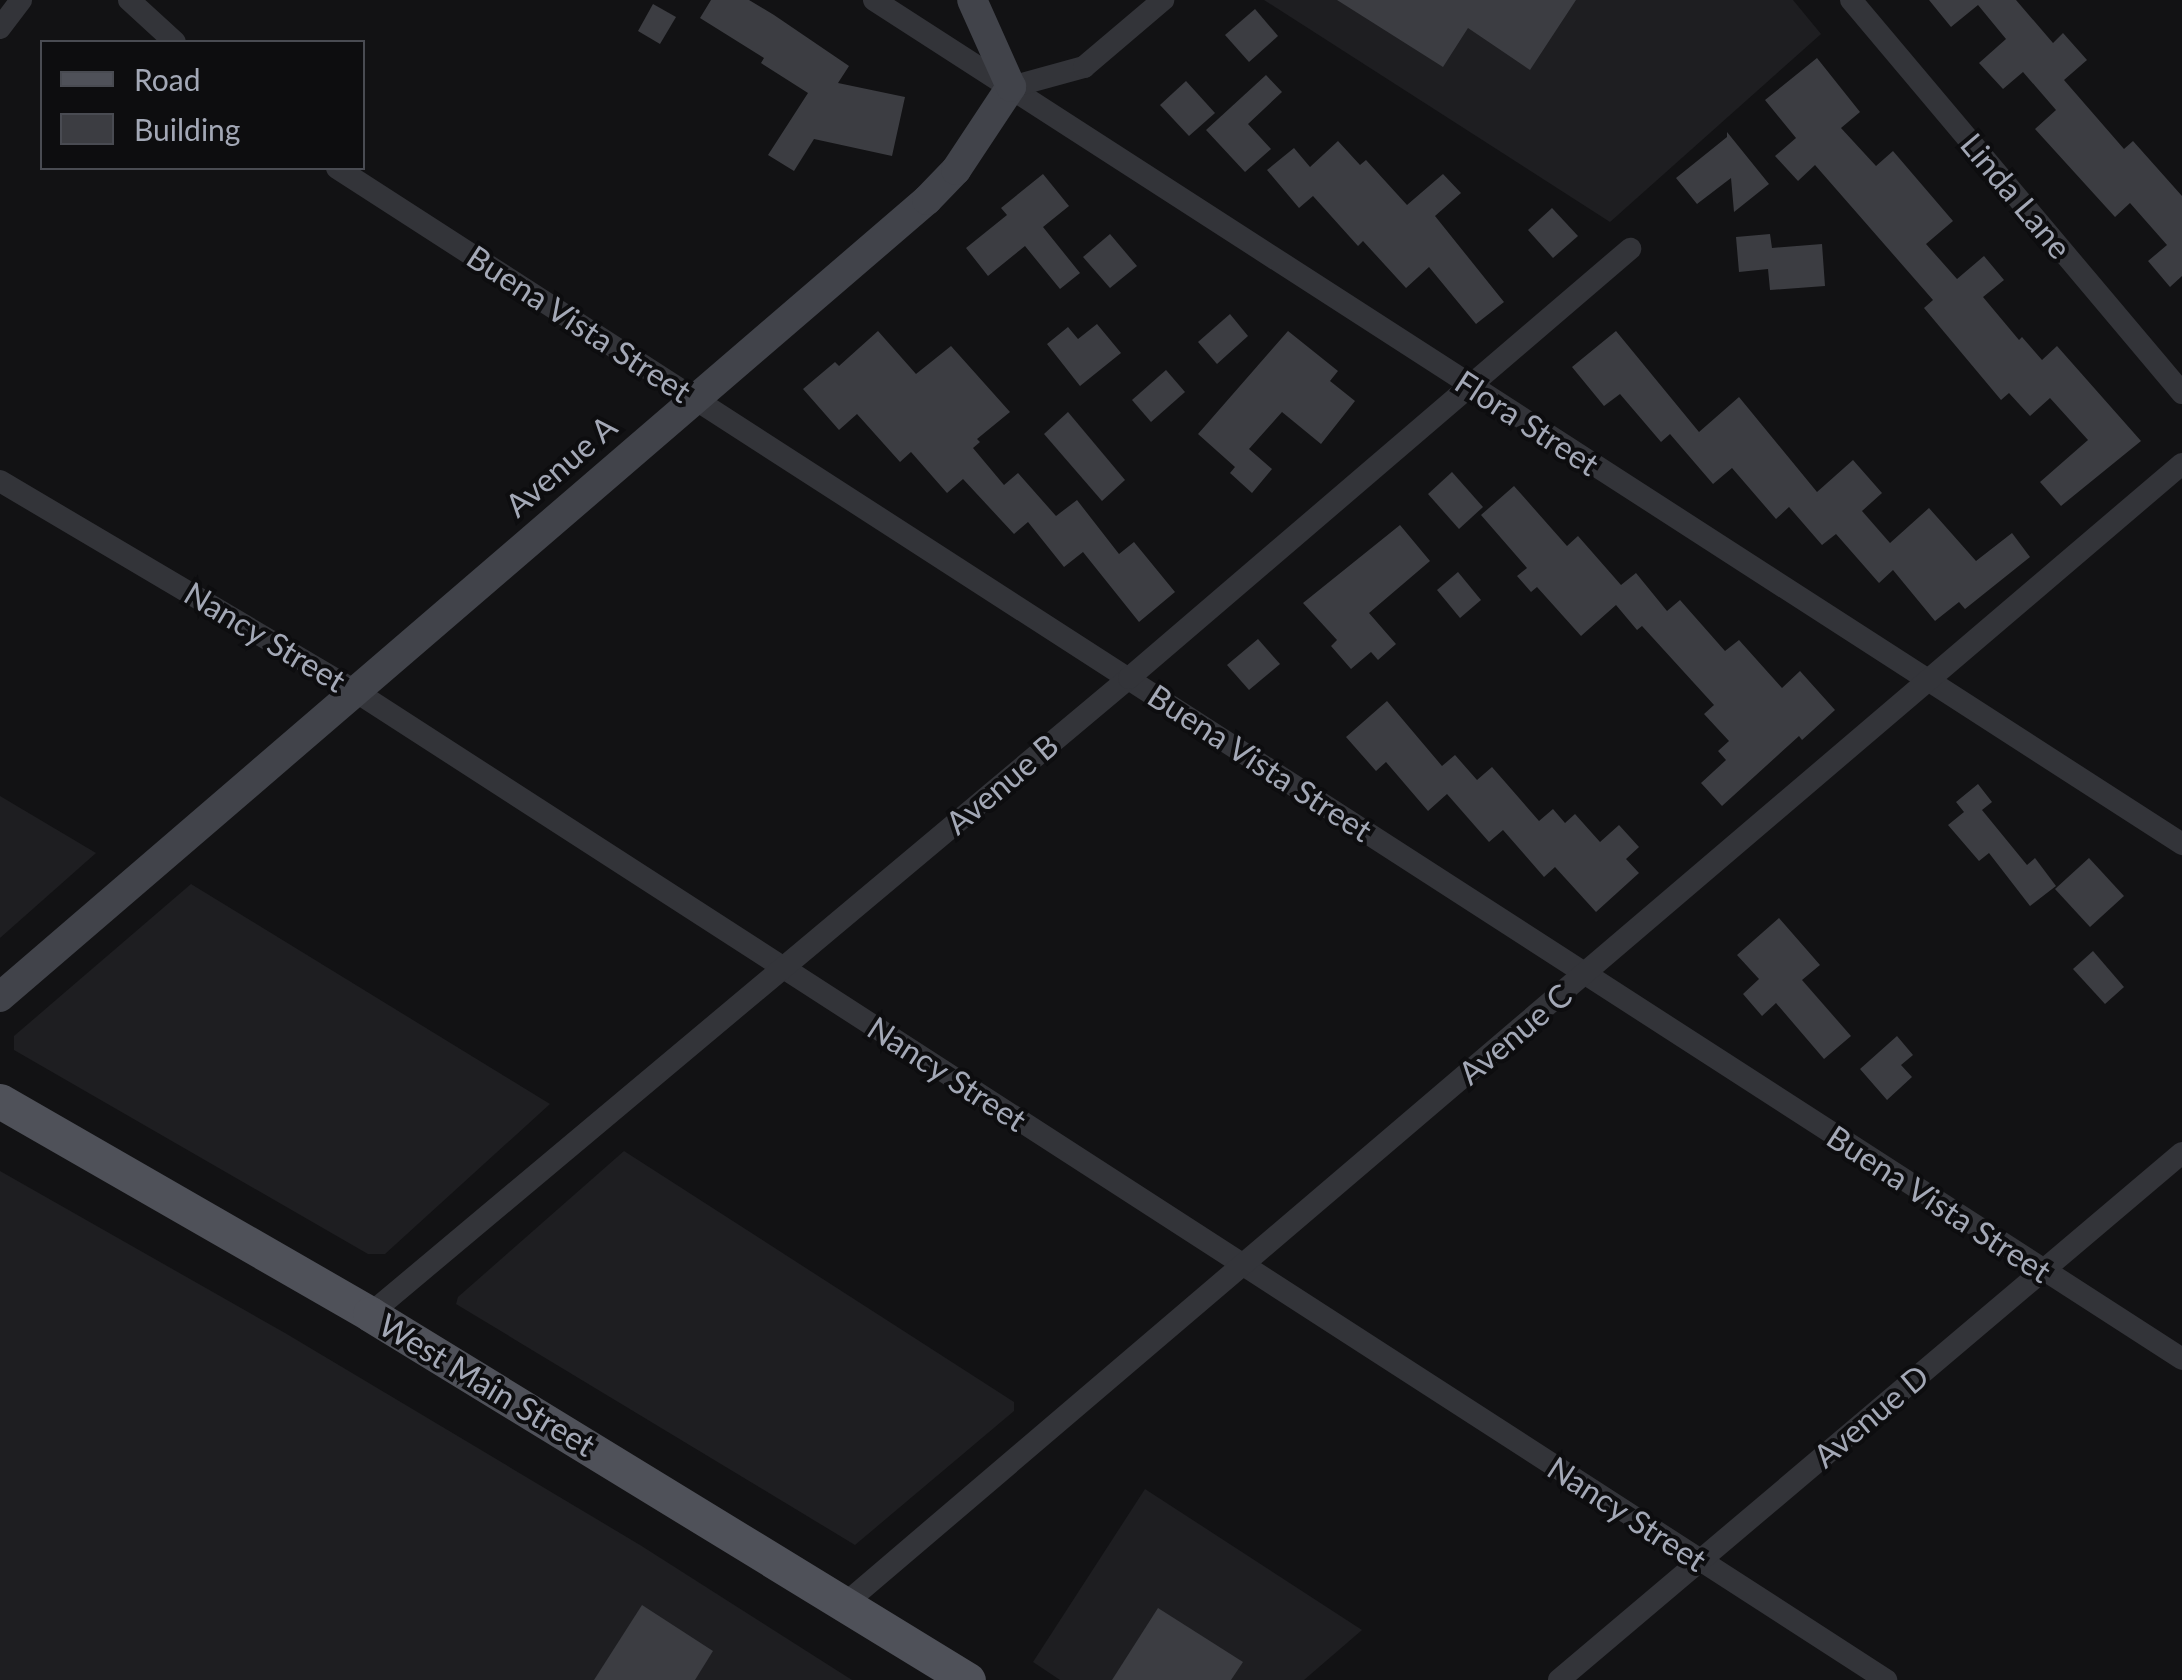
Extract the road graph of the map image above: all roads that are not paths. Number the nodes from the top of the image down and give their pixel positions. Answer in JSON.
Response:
{"nodes":[{"id":1,"x":21,"y":0,"type":"edge"},
{"id":2,"x":129,"y":0,"type":"edge"},
{"id":3,"x":874,"y":0,"type":"edge"},
{"id":4,"x":972,"y":0,"type":"edge"},
{"id":5,"x":1163,"y":0,"type":"edge"},
{"id":6,"x":1851,"y":0,"type":"edge"},
{"id":7,"x":0,"y":28,"type":"edge"},
{"id":8,"x":173,"y":40,"type":"edge"},
{"id":9,"x":1010,"y":87,"type":"junction"},
{"id":10,"x":340,"y":170,"type":"edge"},
{"id":11,"x":1630,"y":249,"type":"dead end"},
{"id":12,"x":1470,"y":387,"type":"junction"},
{"id":13,"x":2182,"y":393,"type":"edge"},
{"id":14,"x":693,"y":398,"type":"junction"},
{"id":15,"x":2182,"y":464,"type":"edge"},
{"id":16,"x":0,"y":480,"type":"edge"},
{"id":17,"x":1129,"y":678,"type":"junction"},
{"id":18,"x":1928,"y":678,"type":"junction"},
{"id":19,"x":354,"y":690,"type":"junction"},
{"id":20,"x":2182,"y":844,"type":"edge"},
{"id":21,"x":781,"y":967,"type":"junction"},
{"id":22,"x":1586,"y":973,"type":"junction"},
{"id":23,"x":0,"y":997,"type":"edge"},
{"id":24,"x":0,"y":1101,"type":"edge"},
{"id":25,"x":2182,"y":1152,"type":"edge"},
{"id":26,"x":1241,"y":1265,"type":"junction"},
{"id":27,"x":2042,"y":1271,"type":"junction"},
{"id":28,"x":370,"y":1314,"type":"junction"},
{"id":29,"x":2182,"y":1359,"type":"edge"},
{"id":30,"x":1700,"y":1561,"type":"junction"},
{"id":31,"x":848,"y":1602,"type":"junction"},
{"id":32,"x":968,"y":1680,"type":"edge"},
{"id":33,"x":1559,"y":1680,"type":"edge"},
{"id":34,"x":1886,"y":1680,"type":"edge"}],
"edges":[{"from":1,"to":7,"type":"street"},
{"from":2,"to":8,"type":"street"},
{"from":3,"to":9,"type":"street","name":"Flora Street"},
{"from":4,"to":9,"type":"street"},
{"from":5,"to":9,"type":"street"},
{"from":6,"to":13,"type":"street","name":"Linda Lane"},
{"from":9,"to":12,"type":"street","name":"Flora Street"},
{"from":9,"to":14,"type":"street","name":"Avenue A"},
{"from":10,"to":14,"type":"street","name":"Buena Vista Street"},
{"from":11,"to":12,"type":"street","name":"Avenue B"},
{"from":12,"to":17,"type":"street","name":"Avenue B"},
{"from":12,"to":18,"type":"street","name":"Flora Street"},
{"from":14,"to":17,"type":"street","name":"Buena Vista Street"},
{"from":14,"to":19,"type":"street","name":"Avenue A"},
{"from":15,"to":18,"type":"street","name":"Avenue C"},
{"from":16,"to":19,"type":"street","name":"Nancy Street"},
{"from":17,"to":21,"type":"street","name":"Avenue B"},
{"from":17,"to":22,"type":"street","name":"Buena Vista Street"},
{"from":18,"to":20,"type":"street","name":"Flora Street"},
{"from":18,"to":22,"type":"street","name":"Avenue C"},
{"from":19,"to":21,"type":"street","name":"Nancy Street"},
{"from":19,"to":23,"type":"street","name":"Avenue A"},
{"from":21,"to":26,"type":"street","name":"Nancy Street"},
{"from":21,"to":28,"type":"street","name":"Avenue B"},
{"from":22,"to":26,"type":"street","name":"Avenue C"},
{"from":22,"to":27,"type":"street","name":"Buena Vista Street"},
{"from":24,"to":28,"type":"main road","name":"West Main Street"},
{"from":25,"to":27,"type":"street","name":"Avenue D"},
{"from":26,"to":30,"type":"street","name":"Nancy Street"},
{"from":26,"to":31,"type":"street","name":"Avenue C"},
{"from":27,"to":29,"type":"street","name":"Buena Vista Street"},
{"from":27,"to":30,"type":"street","name":"Avenue D"},
{"from":28,"to":31,"type":"main road","name":"West Main Street"},
{"from":30,"to":33,"type":"street","name":"Avenue D"},
{"from":30,"to":34,"type":"street","name":"Nancy Street"},
{"from":31,"to":32,"type":"main road","name":"West Main Street"}]}
